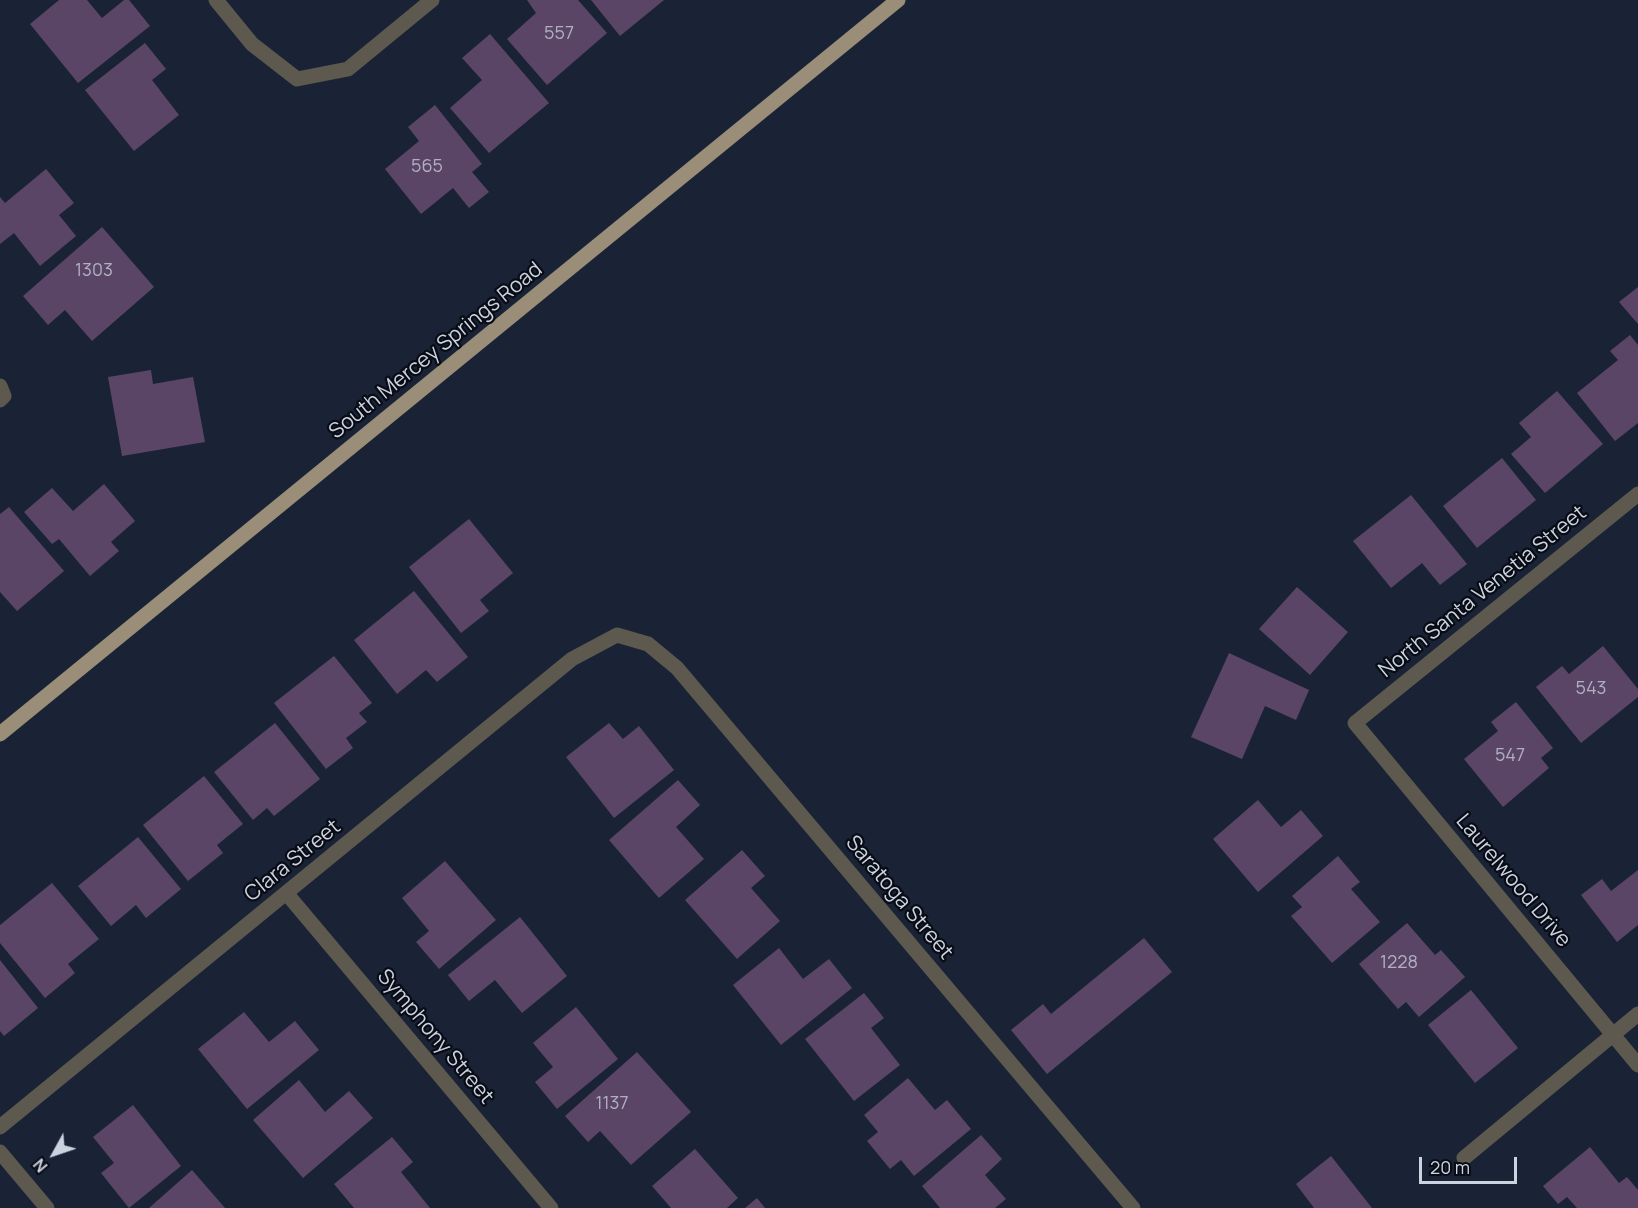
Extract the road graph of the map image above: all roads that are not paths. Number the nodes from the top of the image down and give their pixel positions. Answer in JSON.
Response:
{"nodes":[{"id":1,"x":216,"y":0,"type":"edge"},
{"id":2,"x":432,"y":0,"type":"edge"},
{"id":3,"x":898,"y":0,"type":"edge"},
{"id":4,"x":1638,"y":494,"type":"edge"},
{"id":5,"x":617,"y":635,"type":"joint"},
{"id":6,"x":1355,"y":723,"type":"joint"},
{"id":7,"x":0,"y":734,"type":"edge"},
{"id":8,"x":287,"y":894,"type":"junction"},
{"id":9,"x":1638,"y":1014,"type":"edge"},
{"id":10,"x":1613,"y":1035,"type":"junction"},
{"id":11,"x":1638,"y":1065,"type":"edge"},
{"id":12,"x":0,"y":1127,"type":"edge"},
{"id":13,"x":0,"y":1152,"type":"edge"},
{"id":14,"x":1464,"y":1158,"type":"dead end"},
{"id":15,"x":46,"y":1208,"type":"edge"},
{"id":16,"x":551,"y":1208,"type":"edge"},
{"id":17,"x":1133,"y":1208,"type":"edge"}],
"edges":[{"from":1,"to":2,"type":"street"},
{"from":3,"to":7,"type":"main road","name":"South Mercey Springs Road"},
{"from":4,"to":6,"type":"street","name":"North Santa Venetia Street"},
{"from":5,"to":8,"type":"street","name":"Clara Street"},
{"from":5,"to":17,"type":"street","name":"Saratoga Street"},
{"from":6,"to":10,"type":"street","name":"Laurelwood Drive"},
{"from":8,"to":12,"type":"street","name":"Clara Street"},
{"from":8,"to":16,"type":"street","name":"Symphony Street"},
{"from":9,"to":10,"type":"street"},
{"from":10,"to":11,"type":"street","name":"Laurelwood Drive"},
{"from":10,"to":14,"type":"street"},
{"from":13,"to":15,"type":"street"}]}
